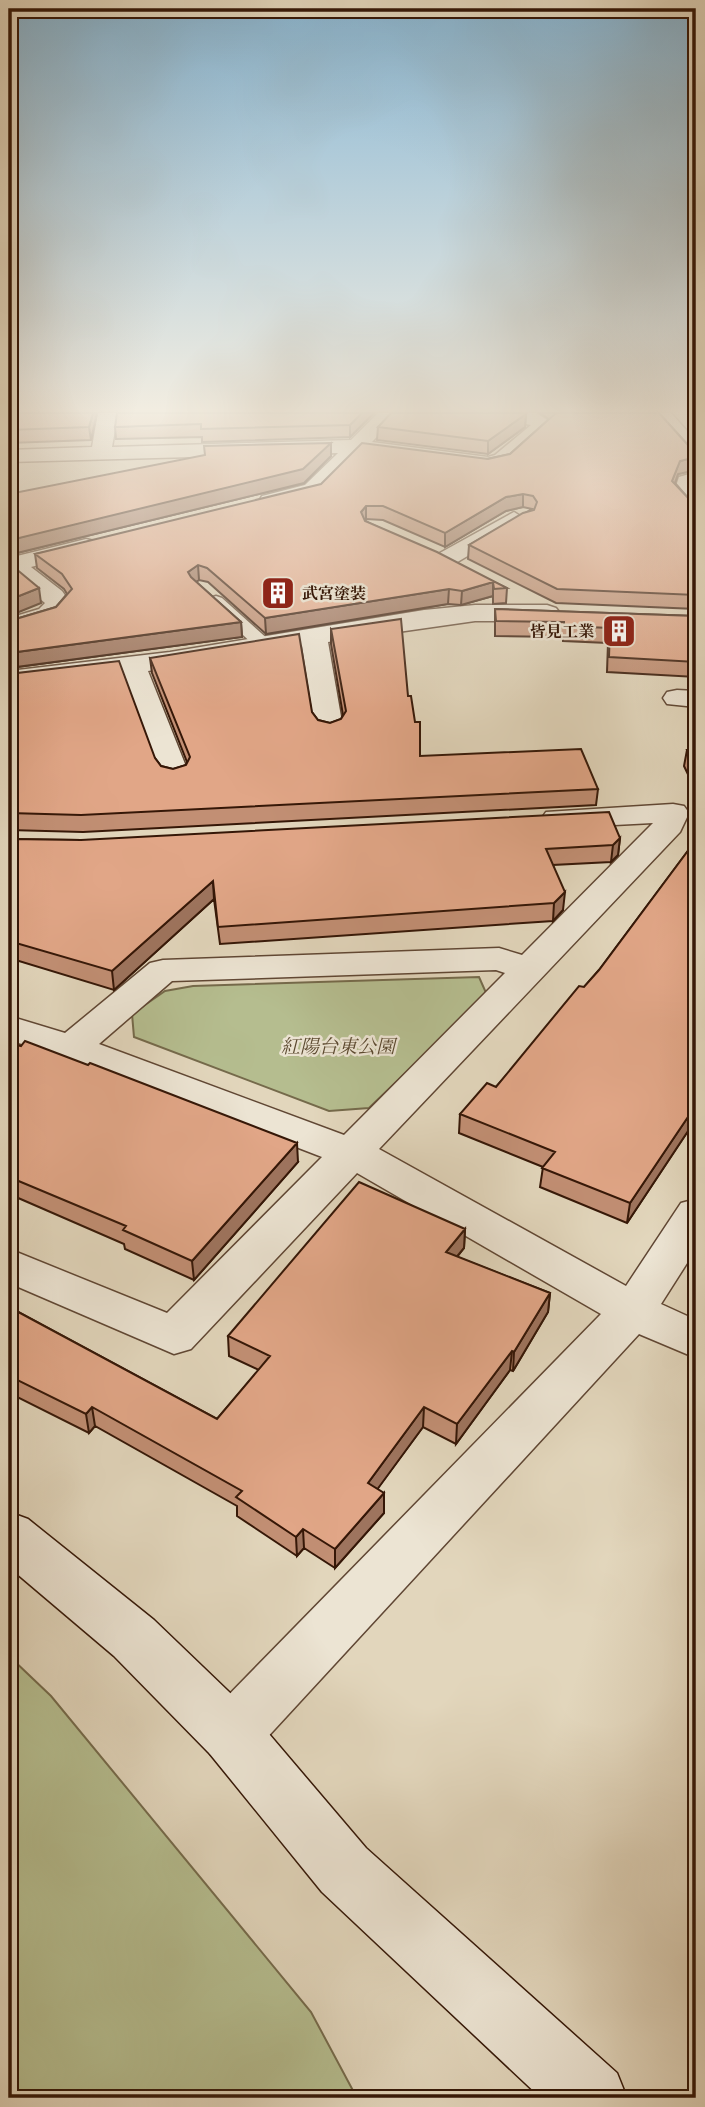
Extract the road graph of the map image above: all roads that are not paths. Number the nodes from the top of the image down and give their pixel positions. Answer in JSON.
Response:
{"nodes":[{"id":1,"x":523,"y":517,"type":"edge"},
{"id":2,"x":104,"y":542,"type":"edge"},
{"id":3,"x":422,"y":548,"type":"edge"},
{"id":4,"x":446,"y":559,"type":"junction"},
{"id":5,"x":11,"y":562,"type":"edge"},
{"id":6,"x":469,"y":570,"type":"edge"},
{"id":7,"x":200,"y":587,"type":"edge"},
{"id":8,"x":504,"y":587,"type":"edge"},
{"id":9,"x":9,"y":626,"type":"edge"},
{"id":10,"x":314,"y":637,"type":"junction"},
{"id":11,"x":264,"y":645,"type":"junction"},
{"id":12,"x":132,"y":664,"type":"junction"},
{"id":13,"x":9,"y":679,"type":"edge"},
{"id":14,"x":329,"y":728,"type":"edge"},
{"id":15,"x":174,"y":774,"type":"edge"},
{"id":16,"x":685,"y":813,"type":"edge"},
{"id":17,"x":522,"y":821,"type":"edge"},
{"id":18,"x":528,"y":969,"type":"junction"},
{"id":19,"x":9,"y":1028,"type":"edge"},
{"id":20,"x":71,"y":1047,"type":"junction"},
{"id":21,"x":353,"y":1153,"type":"junction"},
{"id":22,"x":696,"y":1214,"type":"edge"},
{"id":23,"x":9,"y":1265,"type":"edge"},
{"id":24,"x":634,"y":1311,"type":"junction"},
{"id":25,"x":696,"y":1340,"type":"edge"},
{"id":26,"x":9,"y":1535,"type":"edge"},
{"id":27,"x":231,"y":1734,"type":"junction"},
{"id":28,"x":592,"y":2098,"type":"edge"}],
"edges":[{"from":1,"to":4,"type":"street"},
{"from":2,"to":5,"type":"street"},
{"from":3,"to":4,"type":"street"},
{"from":4,"to":6,"type":"street"},
{"from":5,"to":9,"type":"street"},
{"from":7,"to":11,"type":"lane"},
{"from":8,"to":10,"type":"street"},
{"from":10,"to":11,"type":"street"},
{"from":10,"to":14,"type":"street"},
{"from":11,"to":12,"type":"street"},
{"from":12,"to":13,"type":"street"},
{"from":12,"to":15,"type":"street"},
{"from":16,"to":17,"type":"street"},
{"from":16,"to":18,"type":"street"},
{"from":18,"to":20,"type":"street"},
{"from":18,"to":21,"type":"street"},
{"from":19,"to":20,"type":"street"},
{"from":20,"to":21,"type":"street"},
{"from":21,"to":23,"type":"street"},
{"from":21,"to":24,"type":"street"},
{"from":22,"to":24,"type":"street"},
{"from":24,"to":25,"type":"street"},
{"from":24,"to":27,"type":"street"},
{"from":26,"to":27,"type":"street"},
{"from":27,"to":28,"type":"street"}]}
